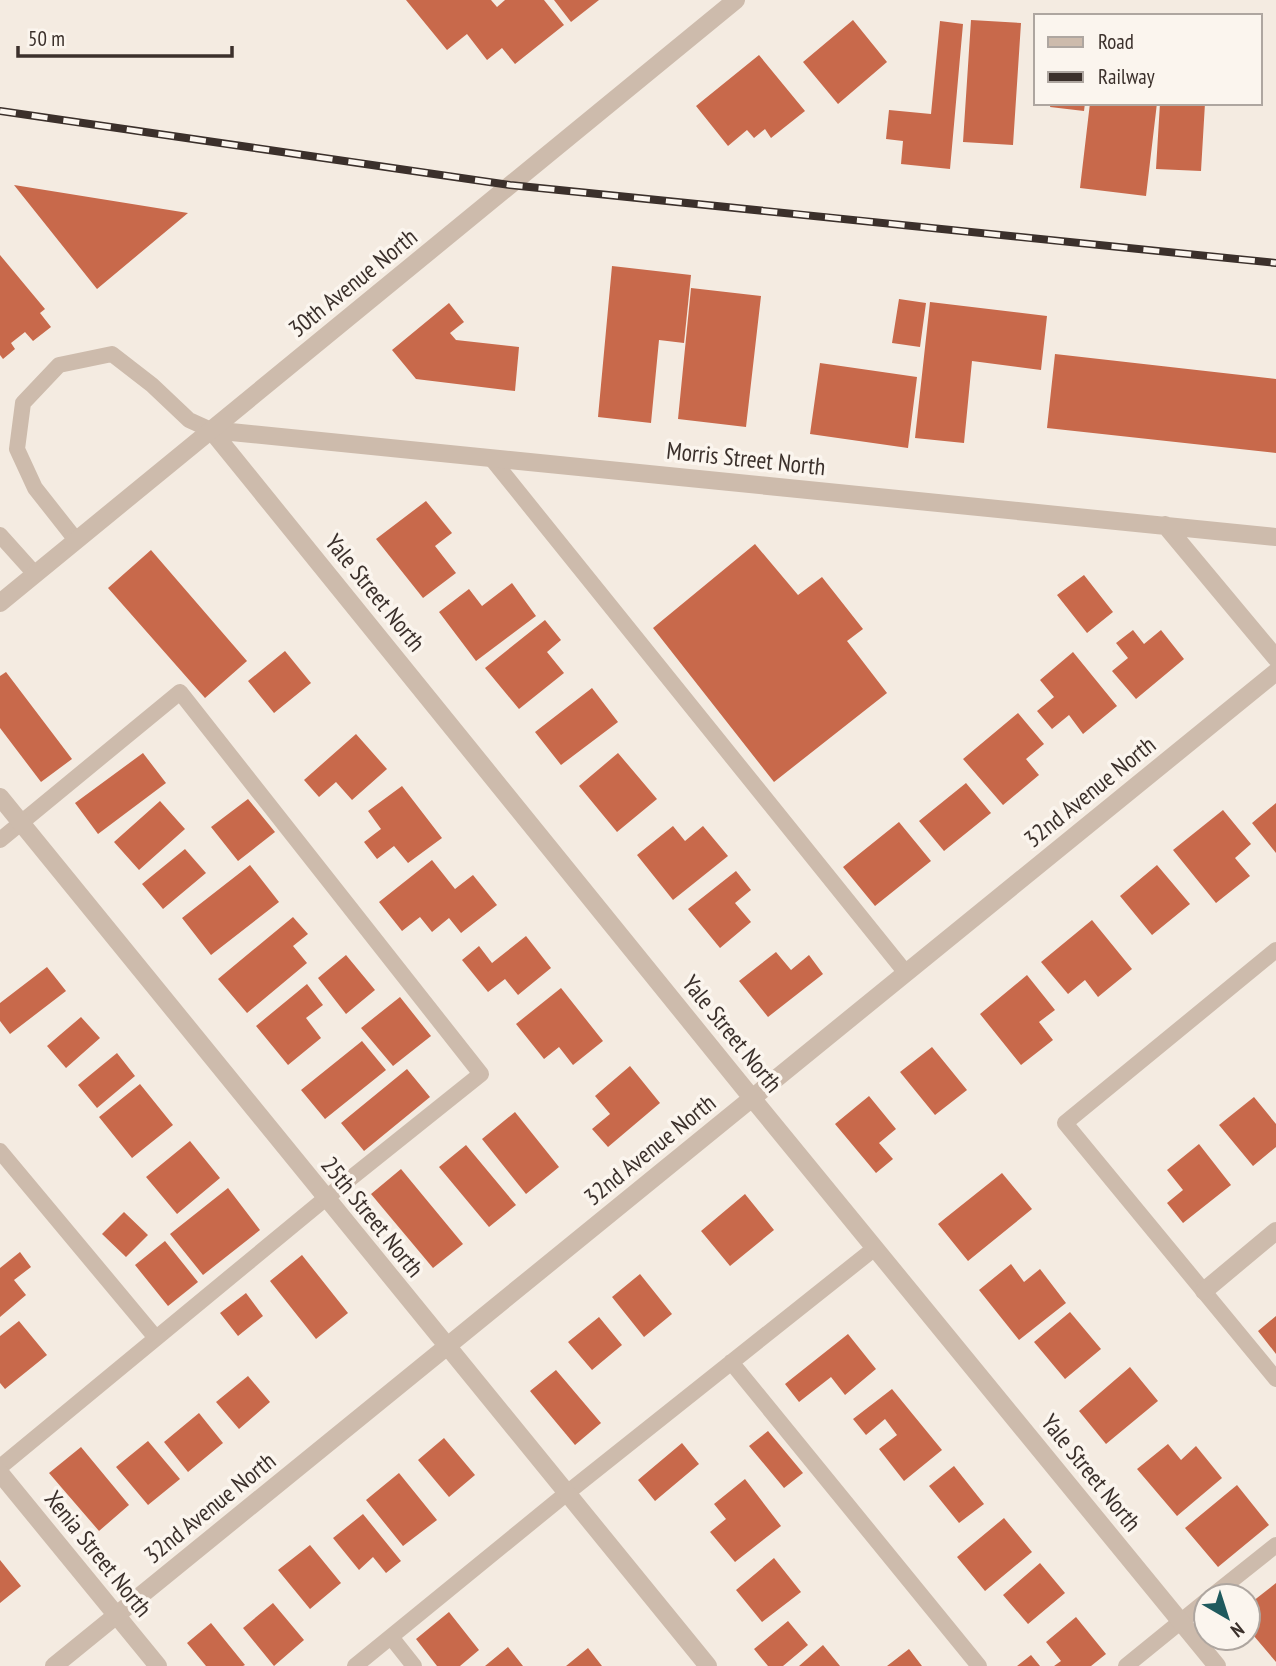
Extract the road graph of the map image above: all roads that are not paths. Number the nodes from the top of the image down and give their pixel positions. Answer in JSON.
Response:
{"nodes":[{"id":1,"x":736,"y":0,"type":"edge"},
{"id":2,"x":211,"y":430,"type":"junction"},
{"id":3,"x":491,"y":458,"type":"junction"},
{"id":4,"x":1165,"y":525,"type":"junction"},
{"id":5,"x":0,"y":535,"type":"edge"},
{"id":6,"x":1276,"y":537,"type":"edge"},
{"id":7,"x":76,"y":541,"type":"junction"},
{"id":8,"x":35,"y":574,"type":"junction"},
{"id":9,"x":0,"y":603,"type":"edge"},
{"id":10,"x":1276,"y":659,"type":"edge"},
{"id":11,"x":1276,"y":672,"type":"edge"},
{"id":12,"x":0,"y":797,"type":"edge"},
{"id":13,"x":21,"y":823,"type":"junction"},
{"id":14,"x":0,"y":840,"type":"edge"},
{"id":15,"x":1276,"y":950,"type":"edge"},
{"id":16,"x":906,"y":974,"type":"junction"},
{"id":17,"x":752,"y":1098,"type":"junction"},
{"id":18,"x":0,"y":1151,"type":"edge"},
{"id":19,"x":326,"y":1198,"type":"junction"},
{"id":20,"x":1276,"y":1231,"type":"edge"},
{"id":21,"x":875,"y":1248,"type":"junction"},
{"id":22,"x":1203,"y":1291,"type":"junction"},
{"id":23,"x":156,"y":1338,"type":"junction"},
{"id":24,"x":447,"y":1347,"type":"junction"},
{"id":25,"x":731,"y":1362,"type":"junction"},
{"id":26,"x":1276,"y":1379,"type":"edge"},
{"id":27,"x":0,"y":1470,"type":"edge"},
{"id":28,"x":567,"y":1493,"type":"junction"},
{"id":29,"x":1276,"y":1545,"type":"edge"},
{"id":30,"x":1230,"y":1582,"type":"edge"},
{"id":31,"x":1192,"y":1612,"type":"edge"},
{"id":32,"x":117,"y":1615,"type":"junction"},
{"id":33,"x":1180,"y":1621,"type":"junction"},
{"id":34,"x":391,"y":1637,"type":"junction"},
{"id":35,"x":54,"y":1666,"type":"edge"},
{"id":36,"x":158,"y":1666,"type":"edge"},
{"id":37,"x":355,"y":1666,"type":"edge"},
{"id":38,"x":414,"y":1666,"type":"edge"},
{"id":39,"x":708,"y":1666,"type":"edge"},
{"id":40,"x":979,"y":1666,"type":"edge"},
{"id":41,"x":1126,"y":1666,"type":"edge"},
{"id":42,"x":1217,"y":1666,"type":"edge"}],
"edges":[{"from":1,"to":2,"type":"street","name":"30th Avenue North"},
{"from":2,"to":3,"type":"street","name":"Morris Street North"},
{"from":2,"to":7,"type":"street","name":"30th Avenue North"},
{"from":2,"to":7,"type":"lane"},
{"from":2,"to":17,"type":"street","name":"Yale Street North"},
{"from":3,"to":4,"type":"street","name":"Morris Street North"},
{"from":3,"to":16,"type":"lane"},
{"from":4,"to":6,"type":"street","name":"Morris Street North"},
{"from":4,"to":10,"type":"street"},
{"from":5,"to":8,"type":"lane"},
{"from":7,"to":8,"type":"street","name":"30th Avenue North"},
{"from":8,"to":9,"type":"street","name":"30th Avenue North"},
{"from":11,"to":16,"type":"street","name":"32nd Avenue North"},
{"from":12,"to":13,"type":"street","name":"25th Street North"},
{"from":13,"to":14,"type":"lane"},
{"from":13,"to":19,"type":"street","name":"25th Street North"},
{"from":13,"to":19,"type":"lane"},
{"from":15,"to":22,"type":"lane"},
{"from":16,"to":17,"type":"street","name":"32nd Avenue North"},
{"from":17,"to":21,"type":"street","name":"Yale Street North"},
{"from":17,"to":24,"type":"street","name":"32nd Avenue North"},
{"from":18,"to":23,"type":"lane"},
{"from":19,"to":23,"type":"lane"},
{"from":19,"to":24,"type":"street","name":"25th Street North"},
{"from":20,"to":22,"type":"street"},
{"from":21,"to":25,"type":"lane"},
{"from":21,"to":33,"type":"street","name":"Yale Street North"},
{"from":22,"to":26,"type":"lane"},
{"from":23,"to":27,"type":"lane"},
{"from":24,"to":28,"type":"street","name":"25th Street North"},
{"from":24,"to":32,"type":"street","name":"32nd Avenue North"},
{"from":25,"to":28,"type":"lane"},
{"from":25,"to":40,"type":"lane"},
{"from":27,"to":32,"type":"street","name":"Xenia Street North"},
{"from":28,"to":34,"type":"lane"},
{"from":28,"to":39,"type":"street","name":"25th Street North"},
{"from":29,"to":30,"type":"lane"},
{"from":31,"to":33,"type":"lane"},
{"from":32,"to":35,"type":"street","name":"32nd Avenue North"},
{"from":32,"to":36,"type":"street","name":"Xenia Street North"},
{"from":33,"to":41,"type":"lane"},
{"from":33,"to":42,"type":"street","name":"Yale Street North"},
{"from":34,"to":37,"type":"lane"},
{"from":34,"to":38,"type":"lane"}]}
